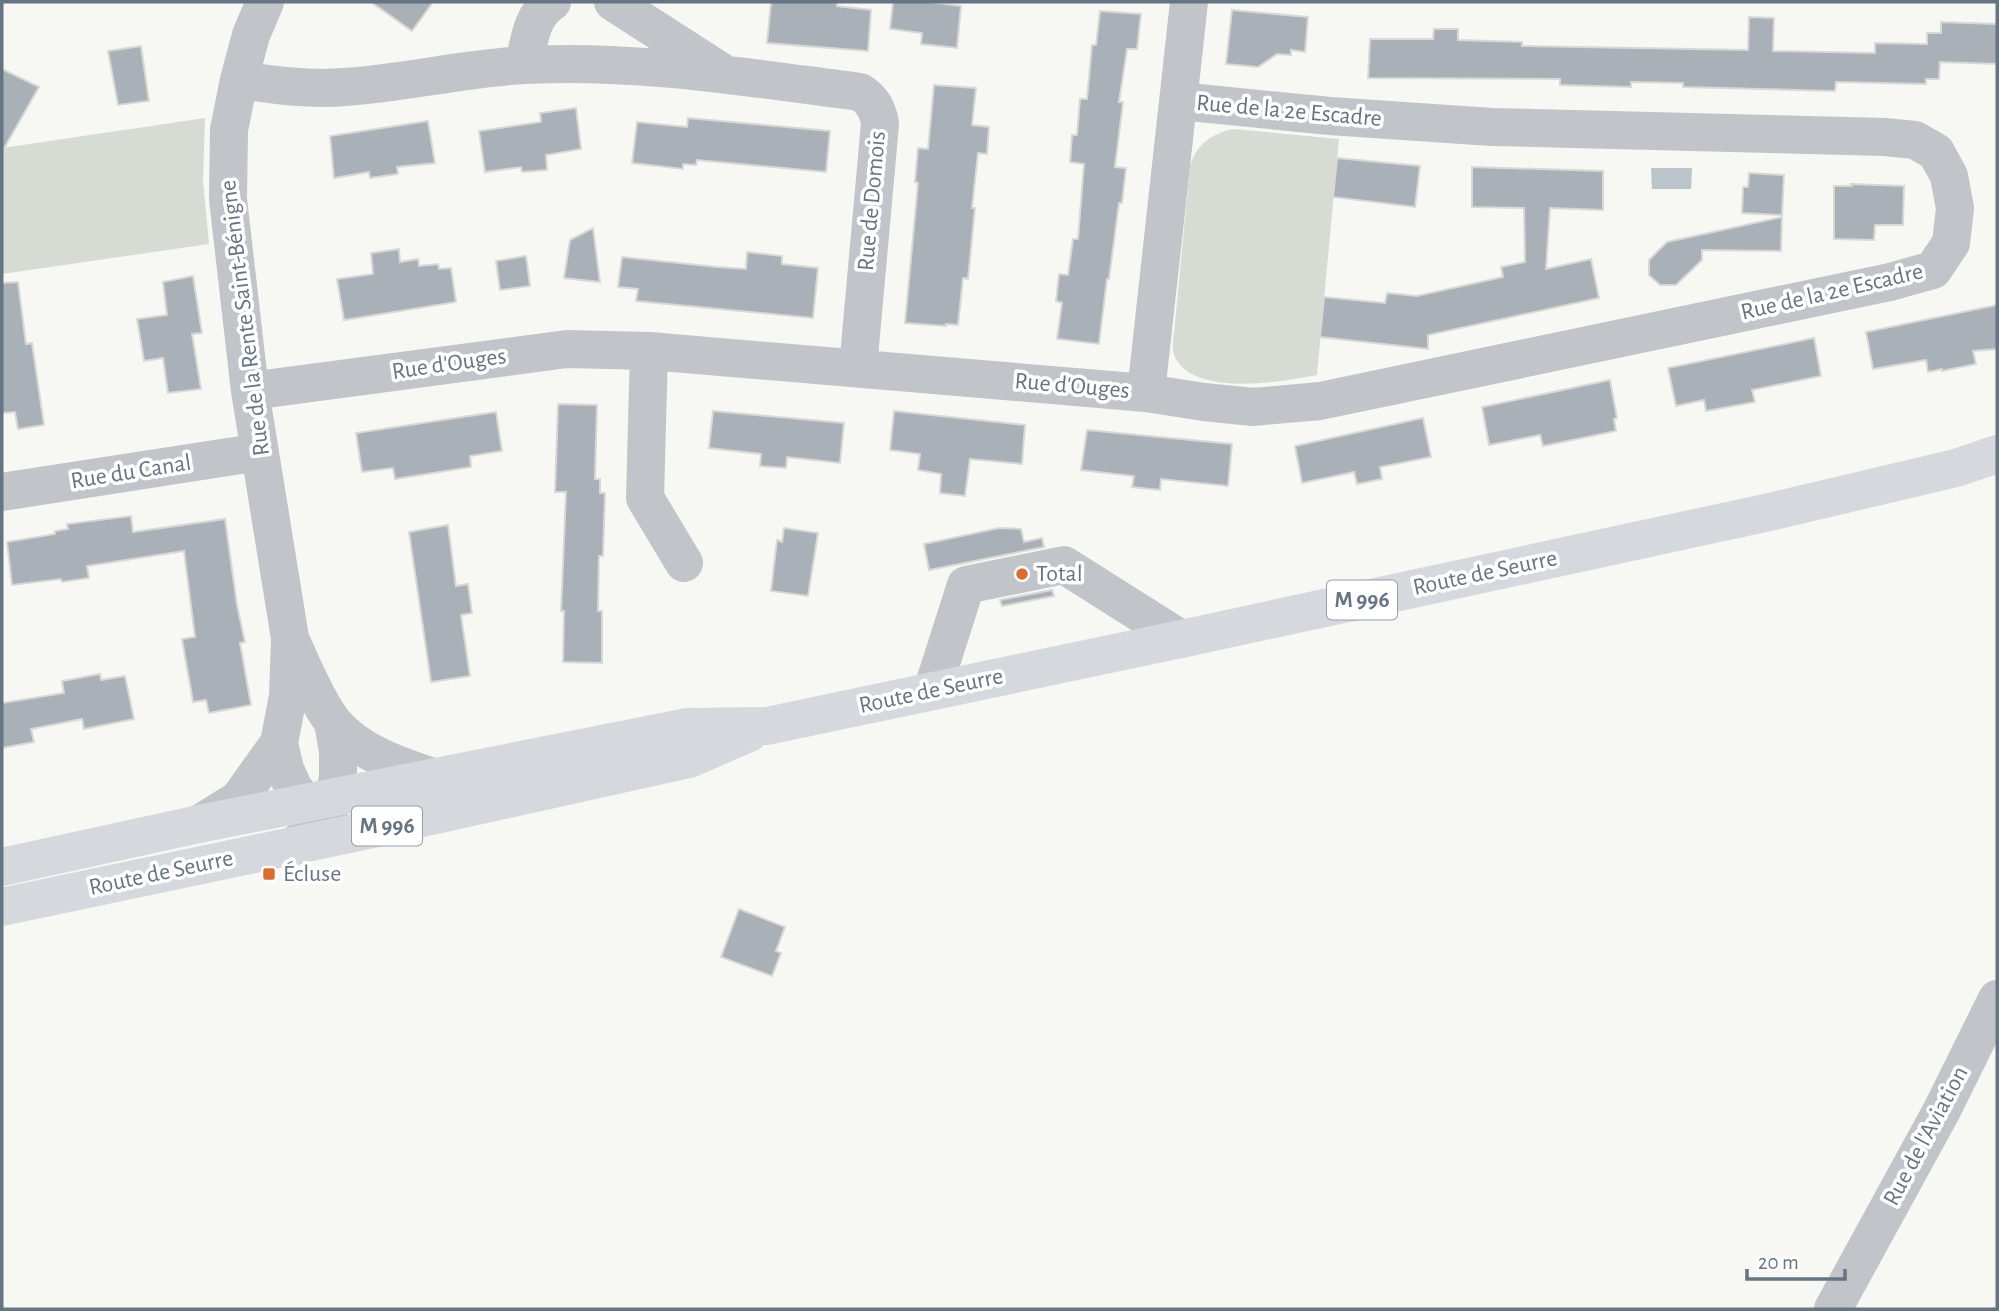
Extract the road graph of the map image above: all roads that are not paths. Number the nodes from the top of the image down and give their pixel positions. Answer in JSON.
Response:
{"nodes":[{"id":1,"x":265,"y":2,"type":"edge"},
{"id":2,"x":552,"y":2,"type":"edge"},
{"id":3,"x":613,"y":2,"type":"edge"},
{"id":4,"x":1189,"y":2,"type":"edge"},
{"id":5,"x":524,"y":65,"type":"junction"},
{"id":6,"x":726,"y":75,"type":"junction"},
{"id":7,"x":239,"y":80,"type":"junction"},
{"id":8,"x":1179,"y":101,"type":"junction"},
{"id":9,"x":649,"y":351,"type":"junction"},
{"id":10,"x":858,"y":368,"type":"junction"},
{"id":11,"x":250,"y":391,"type":"junction"},
{"id":12,"x":1146,"y":393,"type":"junction"},
{"id":13,"x":260,"y":452,"type":"junction"},
{"id":14,"x":1997,"y":454,"type":"edge"},
{"id":15,"x":1997,"y":465,"type":"edge"},
{"id":16,"x":1956,"y":468,"type":"junction"},
{"id":17,"x":2,"y":492,"type":"edge"},
{"id":18,"x":684,"y":563,"type":"dead end"},
{"id":19,"x":290,"y":638,"type":"junction"},
{"id":20,"x":1181,"y":639,"type":"junction"},
{"id":21,"x":932,"y":691,"type":"junction"},
{"id":22,"x":333,"y":722,"type":"junction"},
{"id":23,"x":767,"y":726,"type":"junction"},
{"id":24,"x":279,"y":743,"type":"junction"},
{"id":25,"x":433,"y":777,"type":"junction"},
{"id":26,"x":313,"y":817,"type":"junction"},
{"id":27,"x":199,"y":824,"type":"junction"},
{"id":28,"x":2,"y":867,"type":"edge"},
{"id":29,"x":2,"y":907,"type":"edge"},
{"id":30,"x":1997,"y":999,"type":"edge"},
{"id":31,"x":1833,"y":1309,"type":"edge"}],
"edges":[{"from":1,"to":7,"type":"street","name":"Rue de la Rente Saint-Bénigne"},
{"from":2,"to":5,"type":"street"},
{"from":3,"to":6,"type":"street","name":"Rue de Domois"},
{"from":4,"to":8,"type":"street","name":"Rue d'Ouges"},
{"from":5,"to":6,"type":"street","name":"Rue de Domois"},
{"from":5,"to":7,"type":"street","name":"Rue de Domois"},
{"from":6,"to":10,"type":"street","name":"Rue de Domois"},
{"from":7,"to":11,"type":"street","name":"Rue de la Rente Saint-Bénigne"},
{"from":8,"to":12,"type":"street","name":"Rue d'Ouges"},
{"from":8,"to":12,"type":"street","name":"Rue de la 2e Escadre"},
{"from":9,"to":10,"type":"street","name":"Rue d'Ouges"},
{"from":9,"to":11,"type":"street","name":"Rue d'Ouges"},
{"from":9,"to":18,"type":"street"},
{"from":10,"to":12,"type":"street","name":"Rue d'Ouges"},
{"from":11,"to":13,"type":"street","name":"Rue de la Rente Saint-Bénigne"},
{"from":13,"to":17,"type":"street","name":"Rue du Canal"},
{"from":13,"to":19,"type":"street","name":"Rue de la Rente Saint-Bénigne"},
{"from":14,"to":16,"type":"main road","name":"Route de Seurre","number":"M 996"},
{"from":15,"to":16,"type":"main road","name":"Route de Seurre","number":"M 996"},
{"from":16,"to":20,"type":"main road","name":"Route de Seurre","number":"M 996"},
{"from":19,"to":22,"type":"street","name":"Rue de la Rente Saint-Bénigne"},
{"from":19,"to":24,"type":"street","name":"Rue de la Rente Saint-Bénigne"},
{"from":20,"to":21,"type":"main road","name":"Route de Seurre","number":"M 996"},
{"from":20,"to":21,"type":"street"},
{"from":21,"to":23,"type":"main road","name":"Route de Seurre","number":"M 996"},
{"from":22,"to":25,"type":"street","name":"Rue de la Rente Saint-Bénigne"},
{"from":22,"to":26,"type":"street","name":"Rue de la Rente Saint-Bénigne"},
{"from":23,"to":25,"type":"main road","name":"Route de Seurre","number":"M 996"},
{"from":23,"to":26,"type":"main road","name":"Route de Seurre","number":"M 996"},
{"from":24,"to":26,"type":"street","name":"Rue de la Rente Saint-Bénigne"},
{"from":24,"to":27,"type":"street","name":"Rue de la Rente Saint-Bénigne"},
{"from":25,"to":26,"type":"main road","name":"Route de Seurre","number":"M 996"},
{"from":26,"to":27,"type":"main road","name":"Route de Seurre","number":"M 996"},
{"from":26,"to":29,"type":"main road","name":"Route de Seurre","number":"M 996"},
{"from":27,"to":28,"type":"main road","name":"Route de Seurre","number":"M 996"},
{"from":30,"to":31,"type":"street","name":"Rue de l'Aviation"}]}
